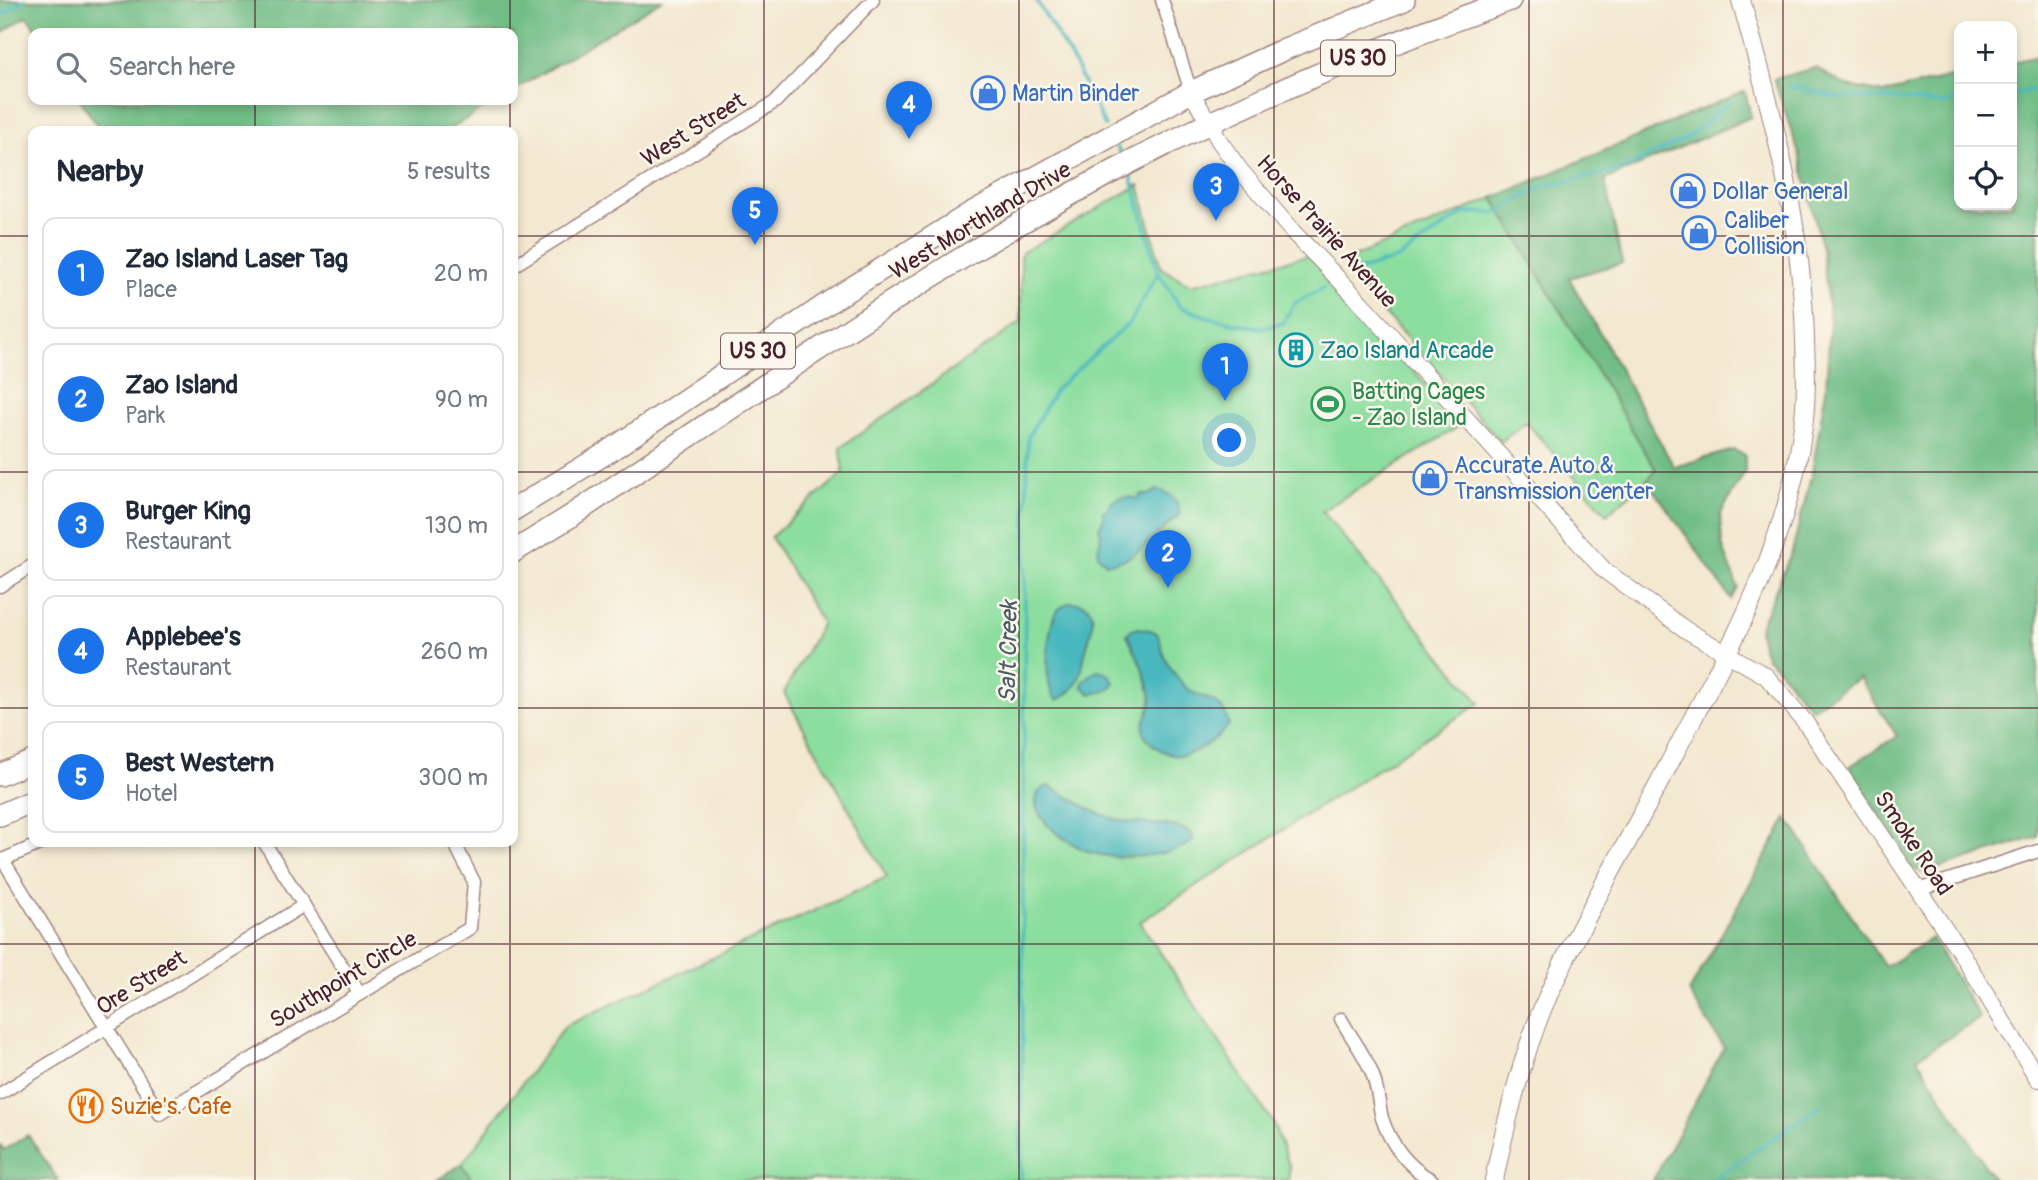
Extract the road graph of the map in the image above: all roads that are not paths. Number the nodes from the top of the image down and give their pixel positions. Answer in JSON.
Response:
{"nodes":[{"id":1,"x":873,"y":0,"type":"edge"},
{"id":2,"x":1162,"y":0,"type":"edge"},
{"id":3,"x":1404,"y":0,"type":"edge"},
{"id":4,"x":1510,"y":0,"type":"edge"},
{"id":5,"x":1741,"y":0,"type":"edge"},
{"id":6,"x":1191,"y":92,"type":"junction"},
{"id":7,"x":1208,"y":124,"type":"junction"},
{"id":8,"x":518,"y":263,"type":"edge"},
{"id":9,"x":518,"y":507,"type":"edge"},
{"id":10,"x":518,"y":549,"type":"edge"},
{"id":11,"x":28,"y":568,"type":"edge"},
{"id":12,"x":0,"y":586,"type":"edge"},
{"id":13,"x":1728,"y":653,"type":"junction"},
{"id":14,"x":28,"y":763,"type":"edge"},
{"id":15,"x":0,"y":775,"type":"edge"},
{"id":16,"x":28,"y":803,"type":"edge"},
{"id":17,"x":0,"y":815,"type":"edge"},
{"id":18,"x":33,"y":847,"type":"edge"},
{"id":19,"x":267,"y":847,"type":"edge"},
{"id":20,"x":456,"y":847,"type":"edge"},
{"id":21,"x":2038,"y":851,"type":"edge"},
{"id":22,"x":2,"y":861,"type":"edge"},
{"id":23,"x":1918,"y":890,"type":"junction"},
{"id":24,"x":304,"y":905,"type":"junction"},
{"id":25,"x":359,"y":993,"type":"junction"},
{"id":26,"x":1341,"y":1019,"type":"dead end"},
{"id":27,"x":107,"y":1028,"type":"junction"},
{"id":28,"x":2038,"y":1079,"type":"edge"},
{"id":29,"x":0,"y":1094,"type":"edge"},
{"id":30,"x":1433,"y":1180,"type":"edge"},
{"id":31,"x":1494,"y":1180,"type":"edge"}],
"edges":[{"from":1,"to":8,"type":"street","name":"West Street"},
{"from":2,"to":6,"type":"street","name":"Horse Prairie Avenue"},
{"from":3,"to":6,"type":"highway","name":"West Morthland Drive","number":"US 30"},
{"from":4,"to":7,"type":"highway","name":"West Morthland Drive","number":"US 30"},
{"from":5,"to":13,"type":"main road"},
{"from":6,"to":7,"type":"street","name":"Horse Prairie Avenue"},
{"from":6,"to":9,"type":"highway","name":"West Morthland Drive","number":"US 30"},
{"from":7,"to":10,"type":"highway","name":"West Morthland Drive","number":"US 30"},
{"from":7,"to":13,"type":"street","name":"Horse Prairie Avenue"},
{"from":11,"to":12,"type":"street"},
{"from":13,"to":23,"type":"street","name":"Smoke Road"},
{"from":13,"to":31,"type":"main road"},
{"from":14,"to":15,"type":"highway"},
{"from":16,"to":17,"type":"highway"},
{"from":18,"to":22,"type":"street"},
{"from":19,"to":24,"type":"street"},
{"from":20,"to":25,"type":"street","name":"Southpoint Circle"},
{"from":21,"to":23,"type":"street"},
{"from":22,"to":27,"type":"street"},
{"from":23,"to":28,"type":"street","name":"Smoke Road"},
{"from":24,"to":25,"type":"street"},
{"from":24,"to":27,"type":"street","name":"Ore Street"},
{"from":25,"to":27,"type":"street","name":"Southpoint Circle"},
{"from":26,"to":30,"type":"street"},
{"from":27,"to":29,"type":"street","name":"Ore Street"}]}
